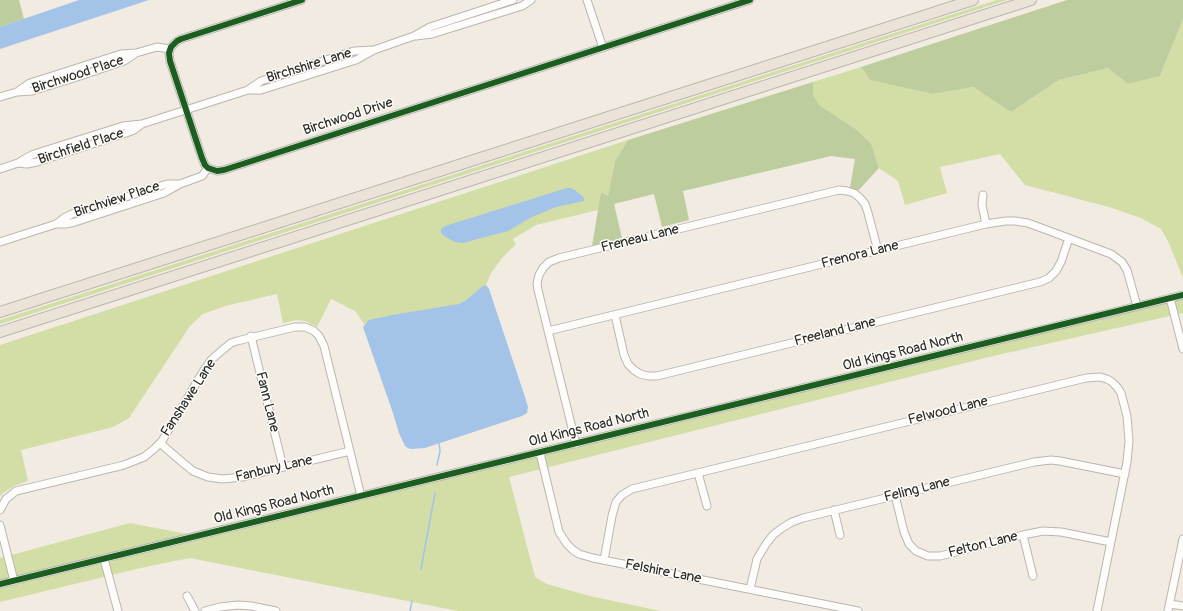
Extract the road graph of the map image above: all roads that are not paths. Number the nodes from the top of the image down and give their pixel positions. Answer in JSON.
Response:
{"nodes":[{"id":1,"x":302,"y":0,"type":"edge"},
{"id":2,"x":513,"y":0,"type":"edge"},
{"id":3,"x":531,"y":0,"type":"edge"},
{"id":4,"x":587,"y":0,"type":"edge"},
{"id":5,"x":750,"y":0,"type":"edge"},
{"id":6,"x":972,"y":0,"type":"edge"},
{"id":7,"x":1031,"y":0,"type":"edge"},
{"id":8,"x":414,"y":36,"type":"junction"},
{"id":9,"x":604,"y":48,"type":"junction"},
{"id":10,"x":170,"y":49,"type":"junction"},
{"id":11,"x":0,"y":97,"type":"edge"},
{"id":12,"x":186,"y":109,"type":"junction"},
{"id":13,"x":208,"y":168,"type":"junction"},
{"id":14,"x":0,"y":169,"type":"edge"},
{"id":15,"x":983,"y":195,"type":"dead end"},
{"id":16,"x":986,"y":224,"type":"junction"},
{"id":17,"x":1069,"y":238,"type":"junction"},
{"id":18,"x":0,"y":242,"type":"edge"},
{"id":19,"x":878,"y":251,"type":"junction"},
{"id":20,"x":1183,"y":295,"type":"edge"},
{"id":21,"x":1170,"y":298,"type":"junction"},
{"id":22,"x":1137,"y":306,"type":"junction"},
{"id":23,"x":0,"y":312,"type":"edge"},
{"id":24,"x":615,"y":315,"type":"junction"},
{"id":25,"x":0,"y":332,"type":"edge"},
{"id":26,"x":548,"y":332,"type":"junction"},
{"id":27,"x":251,"y":336,"type":"junction"},
{"id":28,"x":1183,"y":349,"type":"edge"},
{"id":29,"x":160,"y":443,"type":"junction"},
{"id":30,"x":576,"y":444,"type":"junction"},
{"id":31,"x":350,"y":451,"type":"junction"},
{"id":32,"x":540,"y":453,"type":"junction"},
{"id":33,"x":283,"y":467,"type":"junction"},
{"id":34,"x":698,"y":473,"type":"junction"},
{"id":35,"x":1125,"y":474,"type":"junction"},
{"id":36,"x":895,"y":495,"type":"junction"},
{"id":37,"x":361,"y":496,"type":"junction"},
{"id":38,"x":707,"y":506,"type":"dead end"},
{"id":39,"x":0,"y":510,"type":"edge"},
{"id":40,"x":834,"y":510,"type":"junction"},
{"id":41,"x":0,"y":525,"type":"edge"},
{"id":42,"x":840,"y":535,"type":"dead end"},
{"id":43,"x":1023,"y":535,"type":"junction"},
{"id":44,"x":1183,"y":539,"type":"edge"},
{"id":45,"x":1111,"y":542,"type":"junction"},
{"id":46,"x":104,"y":559,"type":"junction"},
{"id":47,"x":604,"y":560,"type":"junction"},
{"id":48,"x":1033,"y":576,"type":"dead end"},
{"id":49,"x":14,"y":581,"type":"junction"},
{"id":50,"x":0,"y":584,"type":"edge"},
{"id":51,"x":750,"y":589,"type":"junction"},
{"id":52,"x":187,"y":596,"type":"dead end"},
{"id":53,"x":1183,"y":606,"type":"edge"},
{"id":54,"x":1169,"y":607,"type":"edge"},
{"id":55,"x":262,"y":610,"type":"edge"},
{"id":56,"x":118,"y":611,"type":"edge"},
{"id":57,"x":195,"y":611,"type":"edge"},
{"id":58,"x":205,"y":611,"type":"edge"},
{"id":59,"x":276,"y":611,"type":"edge"},
{"id":60,"x":858,"y":611,"type":"edge"},
{"id":61,"x":1097,"y":611,"type":"edge"}],
"edges":[{"from":1,"to":10,"type":"street"},
{"from":2,"to":8,"type":"street","name":"Birchshire Lane"},
{"from":3,"to":8,"type":"street","name":"Birchshire Lane"},
{"from":4,"to":9,"type":"street"},
{"from":5,"to":9,"type":"street","name":"Birchwood Drive"},
{"from":6,"to":23,"type":"highway"},
{"from":7,"to":25,"type":"highway"},
{"from":8,"to":12,"type":"street","name":"Birchshire Lane"},
{"from":9,"to":13,"type":"street","name":"Birchwood Drive"},
{"from":10,"to":11,"type":"street","name":"Birchwood Place"},
{"from":10,"to":12,"type":"street"},
{"from":12,"to":13,"type":"street"},
{"from":12,"to":14,"type":"street","name":"Birchfield Place"},
{"from":13,"to":18,"type":"street","name":"Birchview Place"},
{"from":15,"to":16,"type":"street"},
{"from":16,"to":17,"type":"street","name":"Frenora Lane"},
{"from":16,"to":19,"type":"street","name":"Frenora Lane"},
{"from":17,"to":22,"type":"street","name":"Frenora Lane"},
{"from":17,"to":24,"type":"street","name":"Freeland Lane"},
{"from":19,"to":24,"type":"street","name":"Frenora Lane"},
{"from":19,"to":26,"type":"street","name":"Freneau Lane"},
{"from":20,"to":21,"type":"street","name":"Old Kings Road North"},
{"from":21,"to":22,"type":"street","name":"Old Kings Road North"},
{"from":21,"to":28,"type":"street"},
{"from":22,"to":30,"type":"street","name":"Old Kings Road North"},
{"from":24,"to":26,"type":"street","name":"Frenora Lane"},
{"from":26,"to":30,"type":"street","name":"Freneau Lane"},
{"from":27,"to":29,"type":"street","name":"Fanshawe Lane"},
{"from":27,"to":31,"type":"street","name":"Fanshawe Lane"},
{"from":27,"to":33,"type":"street","name":"Fann Lane"},
{"from":29,"to":33,"type":"street","name":"Fanbury Lane"},
{"from":29,"to":39,"type":"street","name":"Fanshawe Lane"},
{"from":30,"to":32,"type":"street","name":"Old Kings Road North"},
{"from":31,"to":33,"type":"street","name":"Fanbury Lane"},
{"from":31,"to":37,"type":"street","name":"Fanshawe Lane"},
{"from":32,"to":37,"type":"street","name":"Old Kings Road North"},
{"from":32,"to":47,"type":"street","name":"Felshire Lane"},
{"from":34,"to":35,"type":"street","name":"Felwood Lane"},
{"from":34,"to":38,"type":"street"},
{"from":34,"to":47,"type":"street","name":"Felwood Lane"},
{"from":35,"to":36,"type":"street","name":"Feling Lane"},
{"from":35,"to":45,"type":"street","name":"Felwood Lane"},
{"from":36,"to":40,"type":"street","name":"Feling Lane"},
{"from":36,"to":43,"type":"street","name":"Felton Lane"},
{"from":37,"to":46,"type":"street","name":"Old Kings Road North"},
{"from":40,"to":42,"type":"street"},
{"from":40,"to":51,"type":"street","name":"Feling Lane"},
{"from":41,"to":49,"type":"street"},
{"from":43,"to":45,"type":"street","name":"Felton Lane"},
{"from":43,"to":48,"type":"street"},
{"from":44,"to":54,"type":"street"},
{"from":45,"to":61,"type":"street","name":"Felwood Lane"},
{"from":46,"to":49,"type":"street","name":"Old Kings Road North"},
{"from":46,"to":56,"type":"street"},
{"from":47,"to":51,"type":"street","name":"Felshire Lane"},
{"from":49,"to":50,"type":"street","name":"Old Kings Road North"},
{"from":51,"to":60,"type":"street","name":"Felshire Lane"},
{"from":52,"to":57,"type":"street"},
{"from":53,"to":54,"type":"street"},
{"from":55,"to":58,"type":"street"},
{"from":55,"to":59,"type":"street"}]}
